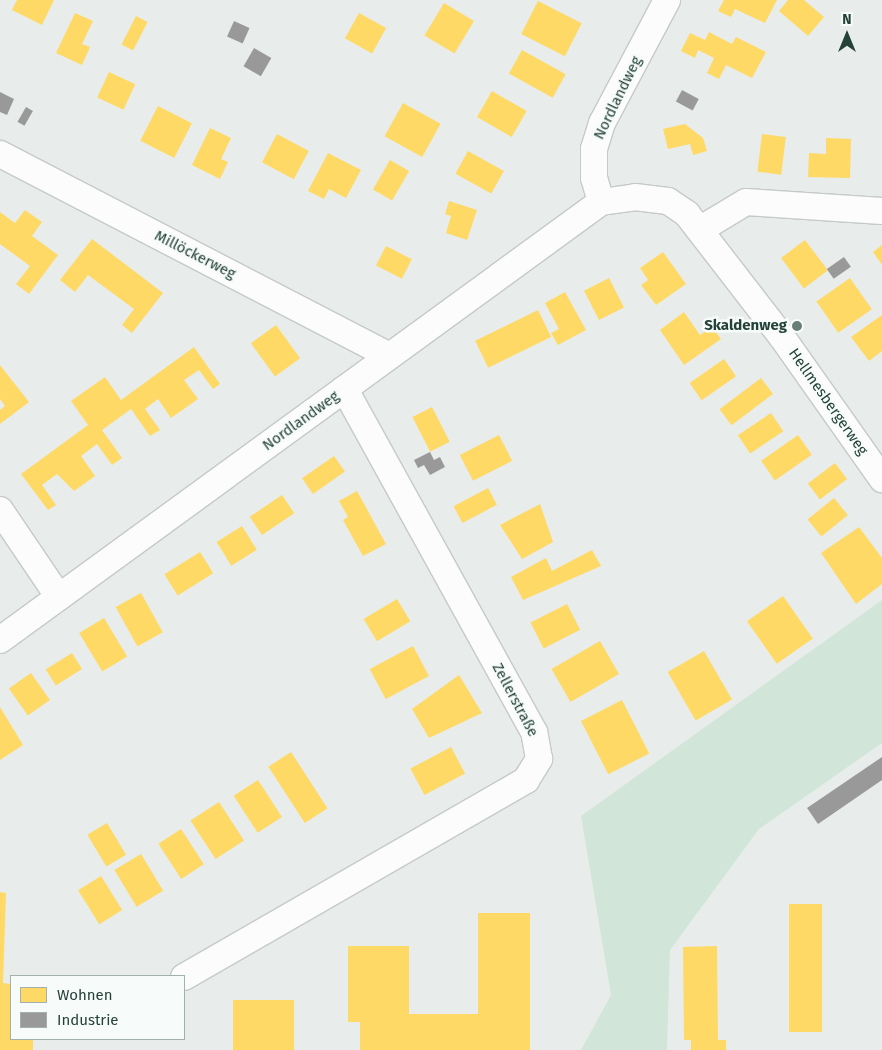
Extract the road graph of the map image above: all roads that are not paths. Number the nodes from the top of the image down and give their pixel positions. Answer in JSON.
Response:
{"nodes":[{"id":1,"x":667,"y":0,"type":"edge"},
{"id":2,"x":0,"y":154,"type":"edge"},
{"id":3,"x":601,"y":202,"type":"junction"},
{"id":4,"x":882,"y":211,"type":"edge"},
{"id":5,"x":700,"y":229,"type":"junction"},
{"id":6,"x":389,"y":356,"type":"junction"},
{"id":7,"x":344,"y":390,"type":"junction"},
{"id":8,"x":882,"y":479,"type":"edge"},
{"id":9,"x":0,"y":510,"type":"edge"},
{"id":10,"x":59,"y":597,"type":"junction"},
{"id":11,"x":0,"y":640,"type":"edge"},
{"id":12,"x":187,"y":980,"type":"edge"}],
"edges":[{"from":1,"to":3,"type":"street","name":"Nordlandweg"},
{"from":2,"to":6,"type":"street","name":"Millöckerweg"},
{"from":3,"to":5,"type":"street","name":"Nordlandweg"},
{"from":3,"to":6,"type":"street","name":"Nordlandweg"},
{"from":4,"to":5,"type":"street"},
{"from":5,"to":8,"type":"street","name":"Hellmesbergerweg"},
{"from":6,"to":7,"type":"street","name":"Nordlandweg"},
{"from":7,"to":10,"type":"street","name":"Nordlandweg"},
{"from":7,"to":12,"type":"street","name":"Zellerstraße"},
{"from":9,"to":10,"type":"street"},
{"from":10,"to":11,"type":"street","name":"Nordlandweg"}]}
